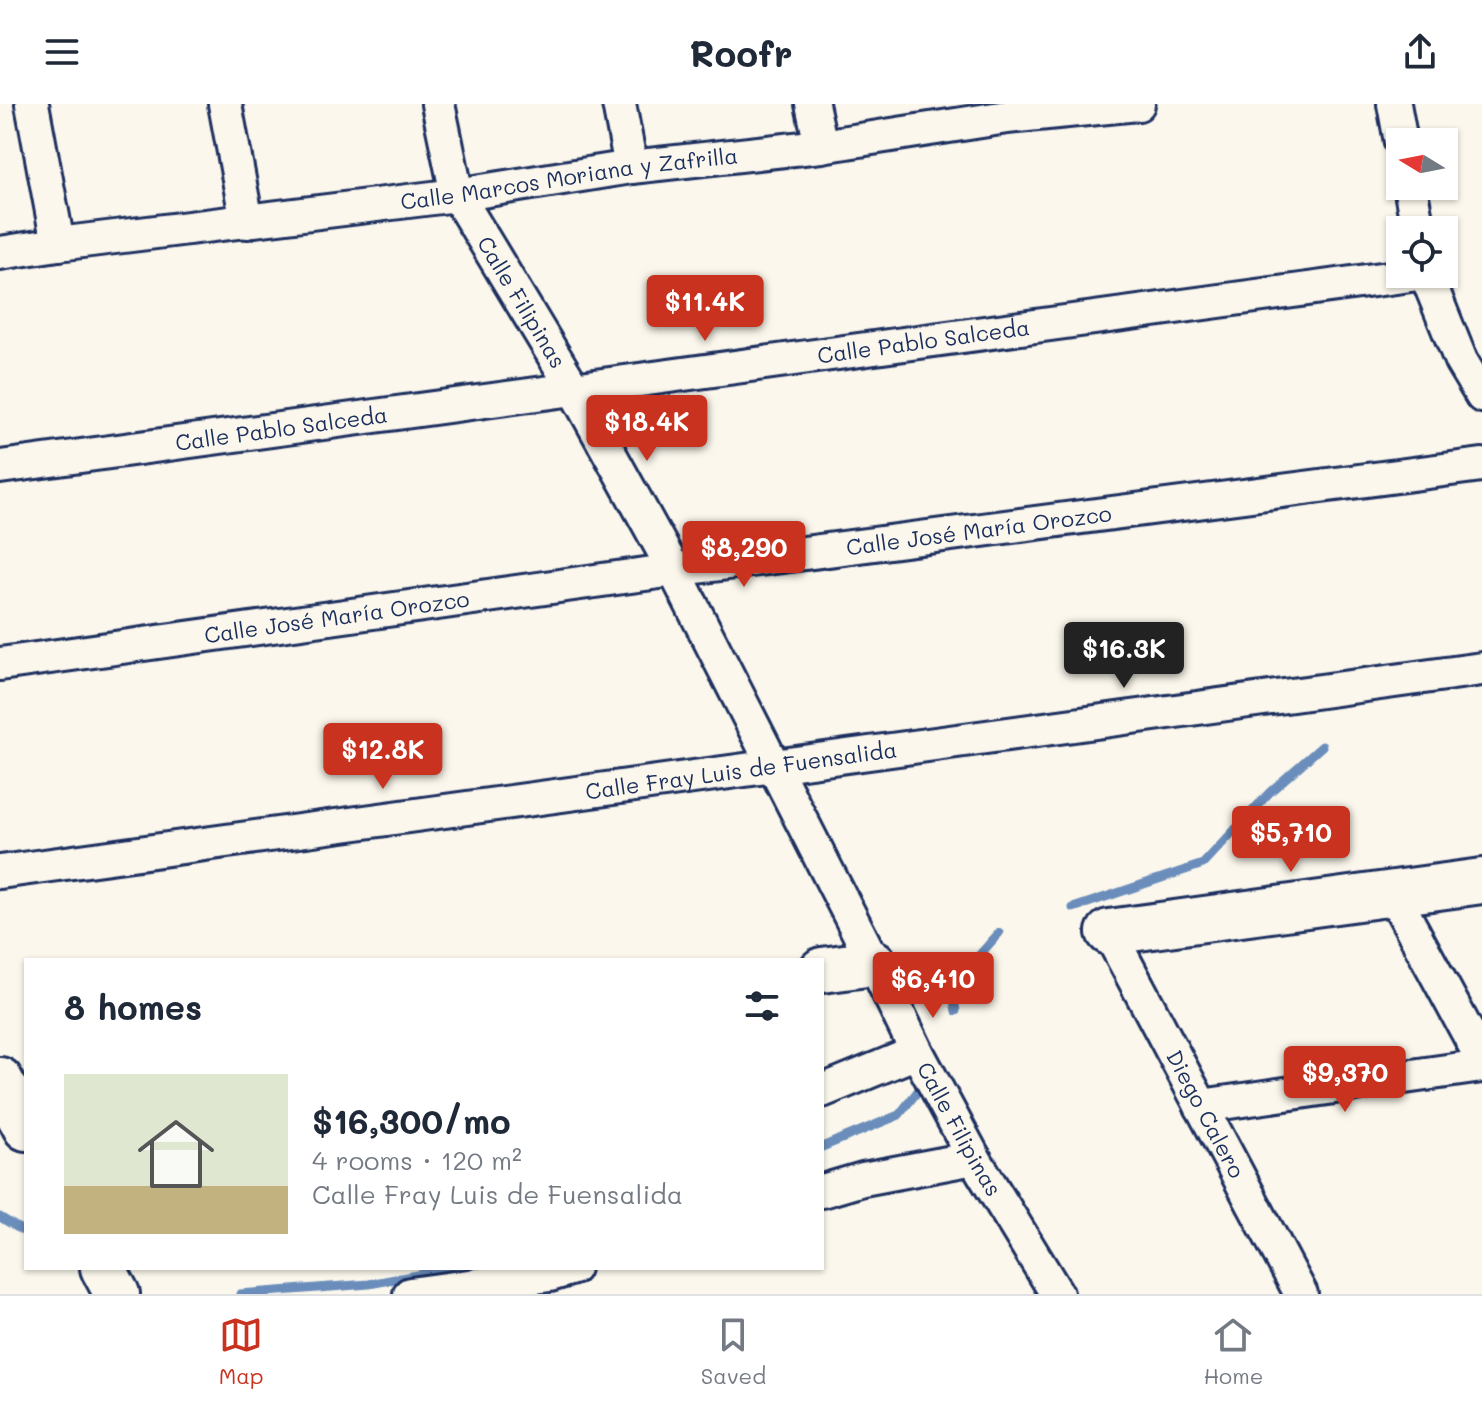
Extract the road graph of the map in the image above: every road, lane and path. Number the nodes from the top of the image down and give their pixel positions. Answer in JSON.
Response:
{"nodes":[{"id":1,"x":32,"y":104,"type":"edge"},
{"id":2,"x":225,"y":104,"type":"edge"},
{"id":3,"x":438,"y":104,"type":"edge"},
{"id":4,"x":619,"y":104,"type":"edge"},
{"id":5,"x":812,"y":104,"type":"edge"},
{"id":6,"x":1138,"y":104,"type":"edge"},
{"id":7,"x":1394,"y":104,"type":"edge"},
{"id":8,"x":1006,"y":110,"type":"edge"},
{"id":9,"x":1398,"y":128,"type":"edge"},
{"id":10,"x":821,"y":146,"type":"junction"},
{"id":11,"x":631,"y":167,"type":"junction"},
{"id":12,"x":457,"y":195,"type":"junction"},
{"id":13,"x":247,"y":222,"type":"junction"},
{"id":14,"x":58,"y":244,"type":"junction"},
{"id":15,"x":0,"y":253,"type":"edge"},
{"id":16,"x":1386,"y":278,"type":"edge"},
{"id":17,"x":1432,"y":288,"type":"edge"},
{"id":18,"x":574,"y":389,"type":"junction"},
{"id":19,"x":1482,"y":396,"type":"edge"},
{"id":20,"x":1482,"y":465,"type":"edge"},
{"id":21,"x":0,"y":467,"type":"edge"},
{"id":22,"x":674,"y":570,"type":"junction"},
{"id":23,"x":0,"y":664,"type":"edge"},
{"id":24,"x":1482,"y":669,"type":"edge"},
{"id":25,"x":774,"y":766,"type":"junction"},
{"id":26,"x":0,"y":872,"type":"edge"},
{"id":27,"x":1482,"y":881,"type":"edge"},
{"id":28,"x":1393,"y":894,"type":"junction"},
{"id":29,"x":1109,"y":932,"type":"joint"},
{"id":30,"x":874,"y":963,"type":"junction"},
{"id":31,"x":824,"y":970,"type":"edge"},
{"id":32,"x":917,"y":1052,"type":"junction"},
{"id":33,"x":1482,"y":1059,"type":"edge"},
{"id":34,"x":1482,"y":1066,"type":"edge"},
{"id":35,"x":24,"y":1075,"type":"edge"},
{"id":36,"x":0,"y":1079,"type":"edge"},
{"id":37,"x":824,"y":1090,"type":"edge"},
{"id":38,"x":1201,"y":1106,"type":"junction"},
{"id":39,"x":24,"y":1124,"type":"edge"},
{"id":40,"x":974,"y":1158,"type":"junction"},
{"id":41,"x":824,"y":1190,"type":"edge"},
{"id":42,"x":566,"y":1270,"type":"edge"},
{"id":43,"x":410,"y":1294,"type":"edge"},
{"id":44,"x":1057,"y":1294,"type":"edge"},
{"id":45,"x":1301,"y":1294,"type":"edge"}],
"edges":[{"from":1,"to":14,"type":"street"},
{"from":2,"to":13,"type":"street"},
{"from":3,"to":12,"type":"street","name":"Calle Filipinas"},
{"from":4,"to":11,"type":"street"},
{"from":5,"to":10,"type":"street"},
{"from":6,"to":8,"type":"street","name":"Calle Marcos Moriana y Zafrilla"},
{"from":7,"to":9,"type":"street"},
{"from":8,"to":10,"type":"street","name":"Calle Marcos Moriana y Zafrilla"},
{"from":10,"to":11,"type":"street","name":"Calle Marcos Moriana y Zafrilla"},
{"from":11,"to":12,"type":"street","name":"Calle Marcos Moriana y Zafrilla"},
{"from":12,"to":13,"type":"street","name":"Calle Marcos Moriana y Zafrilla"},
{"from":12,"to":18,"type":"street","name":"Calle Filipinas"},
{"from":13,"to":14,"type":"street","name":"Calle Marcos Moriana y Zafrilla"},
{"from":14,"to":15,"type":"street","name":"Calle Marcos Moriana y Zafrilla"},
{"from":16,"to":18,"type":"street","name":"Calle Pablo Salceda"},
{"from":17,"to":19,"type":"street"},
{"from":18,"to":21,"type":"street","name":"Calle Pablo Salceda"},
{"from":18,"to":22,"type":"street","name":"Calle Filipinas"},
{"from":20,"to":22,"type":"street","name":"Calle José María Orozco"},
{"from":22,"to":23,"type":"street","name":"Calle José María Orozco"},
{"from":22,"to":25,"type":"street","name":"Calle Filipinas"},
{"from":24,"to":25,"type":"street","name":"Calle Fray Luis de Fuensalida"},
{"from":25,"to":26,"type":"street","name":"Calle Fray Luis de Fuensalida"},
{"from":25,"to":30,"type":"street","name":"Calle Filipinas"},
{"from":27,"to":28,"type":"street"},
{"from":28,"to":29,"type":"street"},
{"from":28,"to":33,"type":"street"},
{"from":29,"to":38,"type":"street","name":"Diego Calero"},
{"from":30,"to":31,"type":"street"},
{"from":30,"to":32,"type":"street","name":"Calle Filipinas"},
{"from":32,"to":37,"type":"street"},
{"from":32,"to":40,"type":"street","name":"Calle Filipinas"},
{"from":34,"to":38,"type":"street"},
{"from":35,"to":36,"type":"street"},
{"from":36,"to":39,"type":"street"},
{"from":38,"to":45,"type":"street","name":"Diego Calero"},
{"from":40,"to":41,"type":"street"},
{"from":40,"to":44,"type":"street","name":"Calle Filipinas"},
{"from":42,"to":43,"type":"street"}]}
